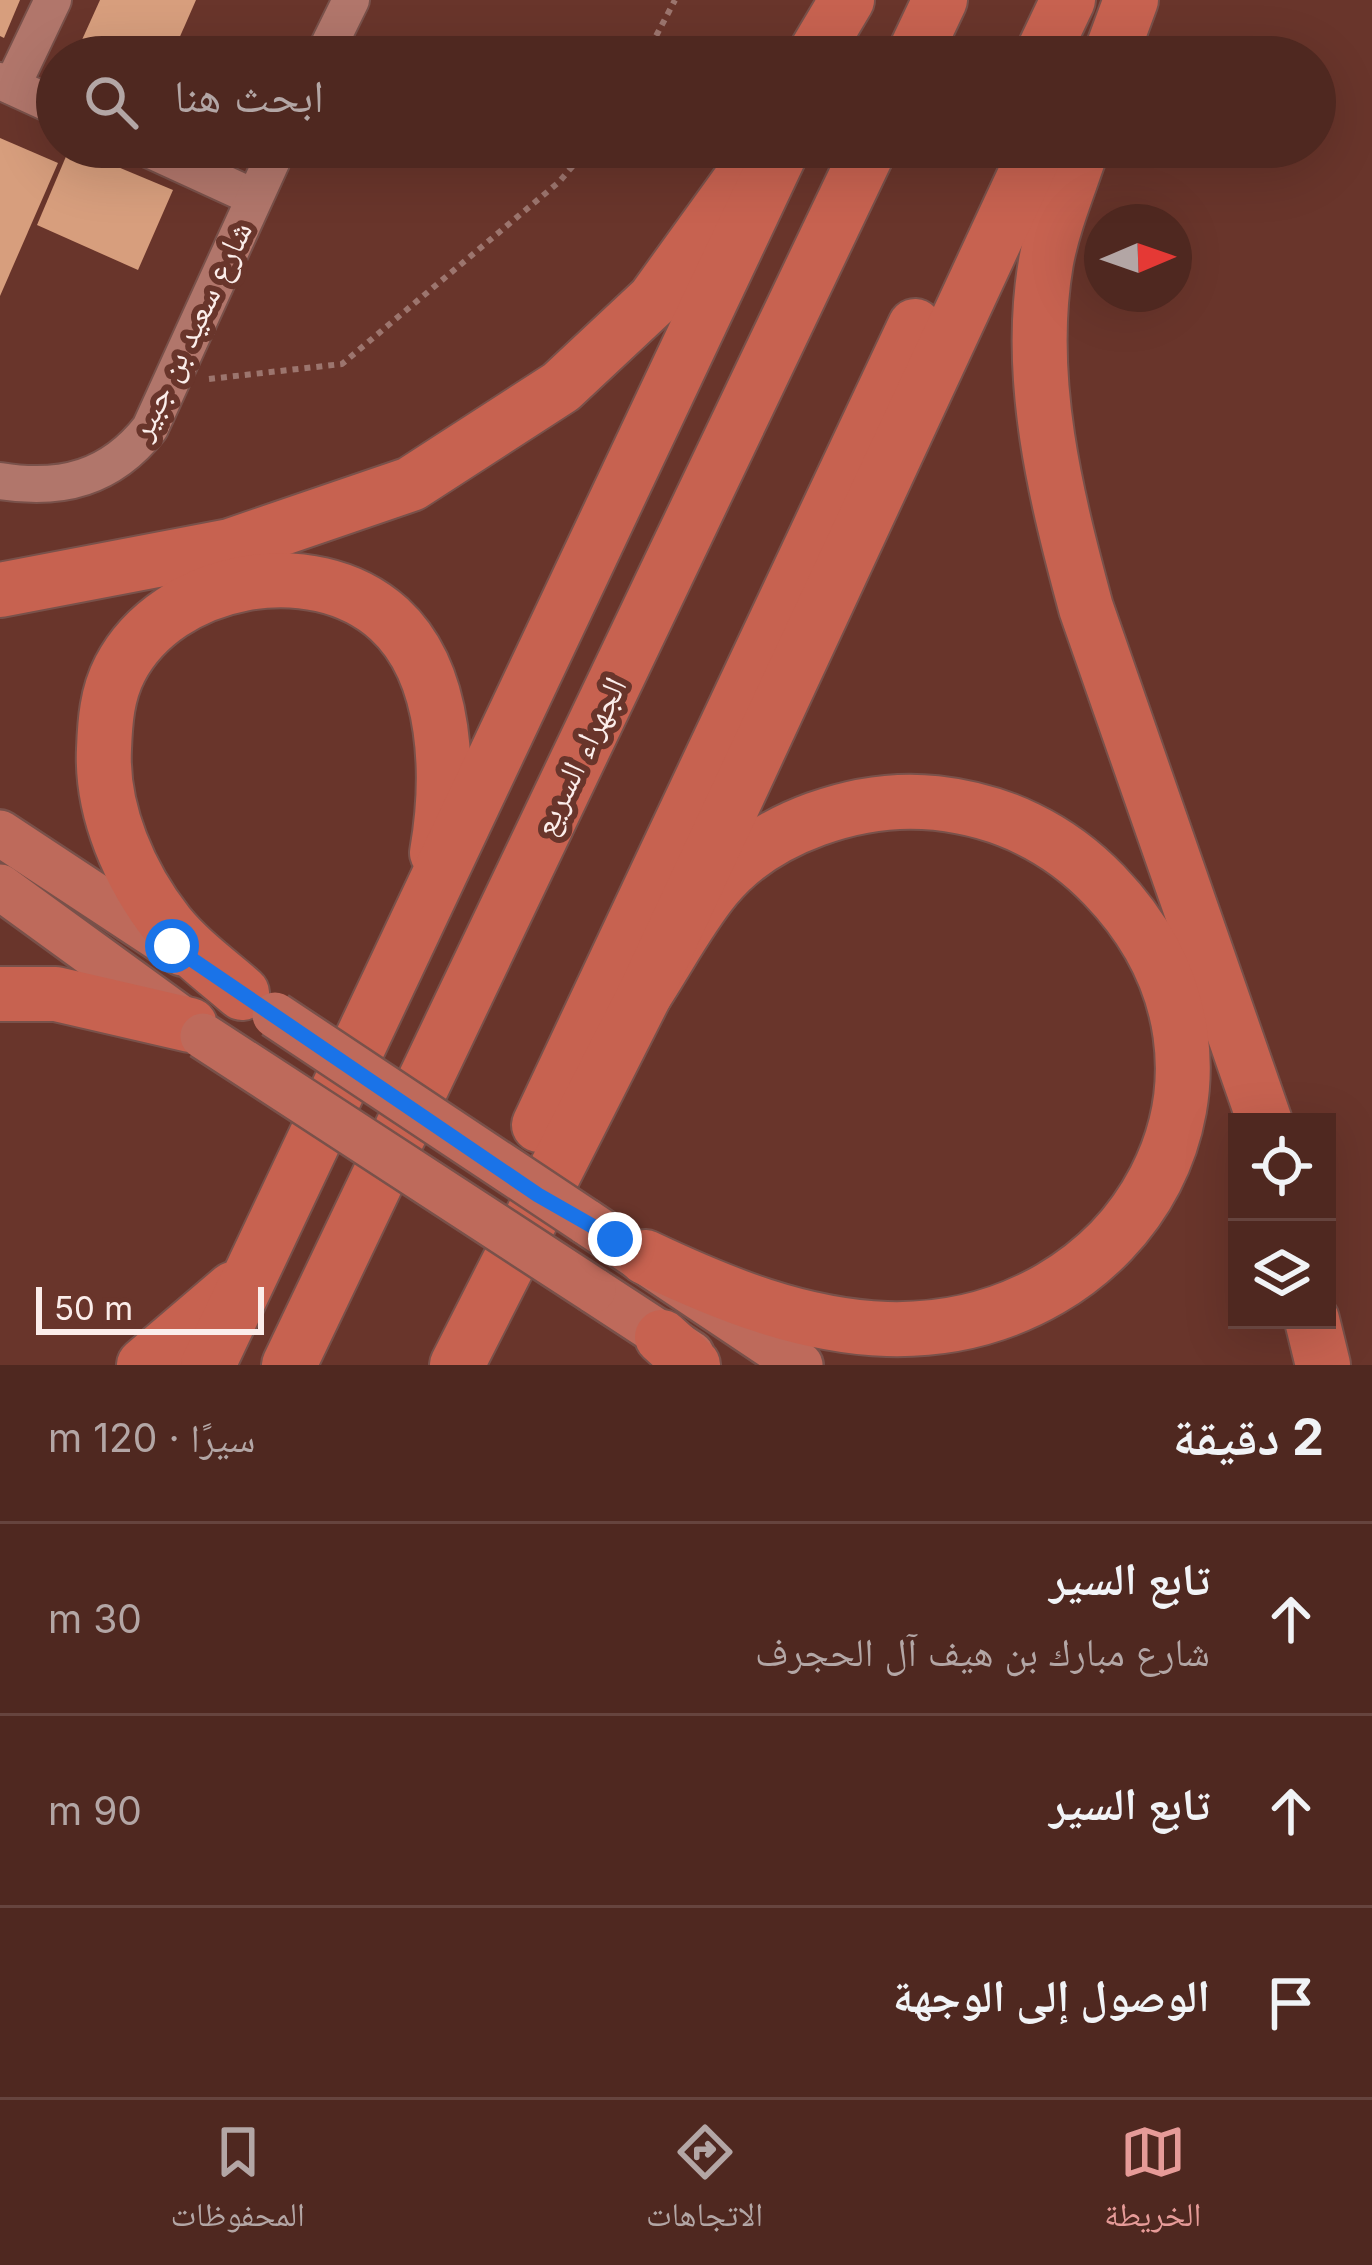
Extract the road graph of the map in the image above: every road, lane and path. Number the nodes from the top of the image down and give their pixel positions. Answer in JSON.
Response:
{"nodes":[{"id":1,"x":53,"y":0,"type":"edge"},
{"id":2,"x":352,"y":0,"type":"edge"},
{"id":3,"x":675,"y":0,"type":"edge"},
{"id":4,"x":849,"y":0,"type":"edge"},
{"id":5,"x":940,"y":0,"type":"edge"},
{"id":6,"x":1068,"y":0,"type":"edge"},
{"id":7,"x":1107,"y":0,"type":"edge"},
{"id":8,"x":1131,"y":0,"type":"edge"},
{"id":9,"x":334,"y":36,"type":"edge"},
{"id":10,"x":657,"y":36,"type":"edge"},
{"id":11,"x":826,"y":36,"type":"edge"},
{"id":12,"x":834,"y":36,"type":"edge"},
{"id":13,"x":923,"y":36,"type":"edge"},
{"id":14,"x":1051,"y":36,"type":"edge"},
{"id":15,"x":1090,"y":36,"type":"edge"},
{"id":16,"x":1118,"y":36,"type":"edge"},
{"id":17,"x":6,"y":83,"type":"edge"},
{"id":18,"x":36,"y":97,"type":"edge"},
{"id":19,"x":190,"y":168,"type":"edge"},
{"id":20,"x":268,"y":168,"type":"edge"},
{"id":21,"x":572,"y":168,"type":"edge"},
{"id":22,"x":745,"y":168,"type":"edge"},
{"id":23,"x":773,"y":168,"type":"edge"},
{"id":24,"x":860,"y":168,"type":"edge"},
{"id":25,"x":988,"y":168,"type":"edge"},
{"id":26,"x":1028,"y":168,"type":"edge"},
{"id":27,"x":1075,"y":168,"type":"edge"},
{"id":28,"x":253,"y":197,"type":"junction"},
{"id":29,"x":170,"y":383,"type":"junction"},
{"id":30,"x":0,"y":481,"type":"edge"},
{"id":31,"x":0,"y":590,"type":"edge"},
{"id":32,"x":0,"y":833,"type":"edge"},
{"id":33,"x":0,"y":887,"type":"edge"},
{"id":34,"x":428,"y":900,"type":"junction"},
{"id":35,"x":0,"y":994,"type":"edge"},
{"id":36,"x":645,"y":994,"type":"junction"},
{"id":37,"x":258,"y":1004,"type":"junction"},
{"id":38,"x":197,"y":1030,"type":"junction"},
{"id":39,"x":350,"y":1065,"type":"junction"},
{"id":40,"x":1262,"y":1113,"type":"edge"},
{"id":41,"x":645,"y":1257,"type":"junction"},
{"id":42,"x":252,"y":1271,"type":"junction"},
{"id":43,"x":1314,"y":1329,"type":"edge"},
{"id":44,"x":677,"y":1351,"type":"edge"},
{"id":45,"x":143,"y":1365,"type":"edge"},
{"id":46,"x":208,"y":1365,"type":"edge"},
{"id":47,"x":289,"y":1365,"type":"edge"},
{"id":48,"x":423,"y":1365,"type":"edge"},
{"id":49,"x":457,"y":1365,"type":"edge"},
{"id":50,"x":708,"y":1365,"type":"edge"},
{"id":51,"x":800,"y":1365,"type":"edge"},
{"id":52,"x":1323,"y":1365,"type":"edge"}],
"edges":[{"from":1,"to":17,"type":"street"},
{"from":2,"to":9,"type":"street"},
{"from":3,"to":10,"type":"path"},
{"from":4,"to":11,"type":"highway"},
{"from":4,"to":12,"type":"highway"},
{"from":5,"to":13,"type":"highway"},
{"from":6,"to":14,"type":"highway"},
{"from":7,"to":15,"type":"highway"},
{"from":8,"to":16,"type":"highway"},
{"from":17,"to":18,"type":"street"},
{"from":19,"to":28,"type":"street"},
{"from":20,"to":28,"type":"street","name":"شارع سعيد بن جبير"},
{"from":21,"to":29,"type":"path"},
{"from":22,"to":31,"type":"highway"},
{"from":23,"to":34,"type":"highway"},
{"from":24,"to":47,"type":"highway","name":"الجهراء السريع"},
{"from":25,"to":48,"type":"highway"},
{"from":26,"to":36,"type":"highway"},
{"from":27,"to":40,"type":"highway"},
{"from":28,"to":29,"type":"street","name":"شارع سعيد بن جبير"},
{"from":29,"to":30,"type":"street","name":"شارع سعيد بن جبير"},
{"from":32,"to":37,"type":"main road"},
{"from":33,"to":38,"type":"main road"},
{"from":34,"to":37,"type":"highway"},
{"from":34,"to":39,"type":"highway"},
{"from":35,"to":38,"type":"highway"},
{"from":36,"to":41,"type":"highway"},
{"from":36,"to":49,"type":"highway"},
{"from":37,"to":39,"type":"main road","bridge":true},
{"from":38,"to":44,"type":"main road","bridge":true},
{"from":39,"to":41,"type":"main road","bridge":true},
{"from":39,"to":42,"type":"highway"},
{"from":41,"to":51,"type":"main road"},
{"from":42,"to":45,"type":"highway"},
{"from":42,"to":46,"type":"highway"},
{"from":43,"to":52,"type":"highway"},
{"from":44,"to":50,"type":"main road"}]}
